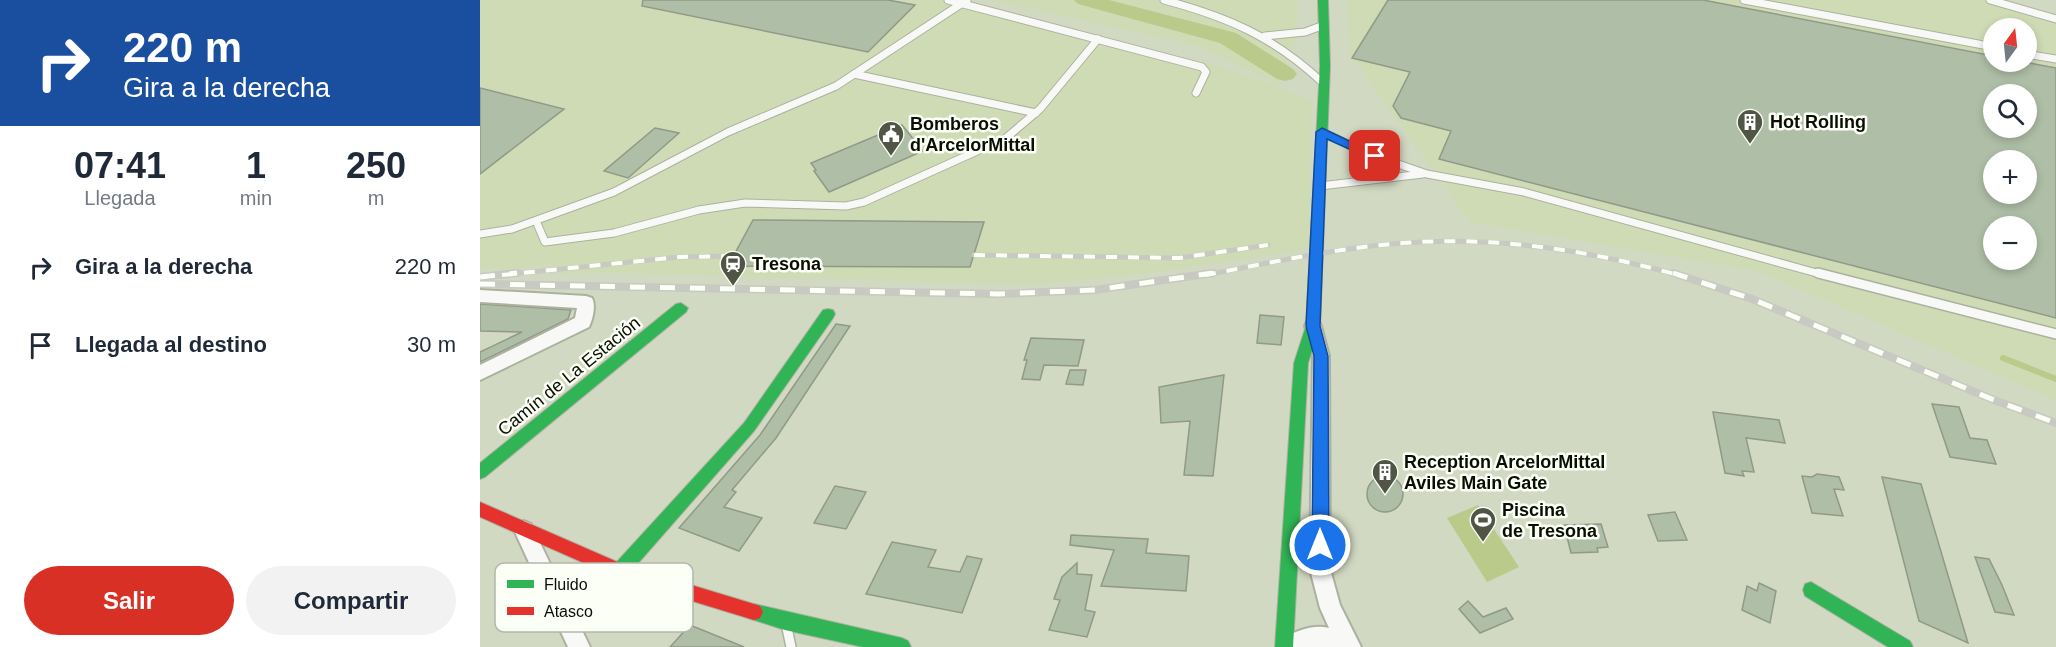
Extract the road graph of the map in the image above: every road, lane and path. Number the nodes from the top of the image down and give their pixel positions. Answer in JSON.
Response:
{"nodes":[{"id":1,"x":948,"y":0,"type":"edge"},
{"id":2,"x":1164,"y":0,"type":"edge"},
{"id":3,"x":1323,"y":0,"type":"edge"},
{"id":4,"x":1744,"y":0,"type":"edge"},
{"id":5,"x":1990,"y":0,"type":"edge"},
{"id":6,"x":965,"y":2,"type":"edge"},
{"id":7,"x":2056,"y":18,"type":"edge"},
{"id":8,"x":1324,"y":25,"type":"junction"},
{"id":9,"x":1265,"y":36,"type":"junction"},
{"id":10,"x":1098,"y":39,"type":"junction"},
{"id":11,"x":1983,"y":45,"type":"edge"},
{"id":12,"x":2037,"y":56,"type":"edge"},
{"id":13,"x":2056,"y":59,"type":"edge"},
{"id":14,"x":854,"y":74,"type":"junction"},
{"id":15,"x":1324,"y":85,"type":"junction"},
{"id":16,"x":1196,"y":93,"type":"dead end"},
{"id":17,"x":1035,"y":113,"type":"junction"},
{"id":18,"x":1322,"y":132,"type":"junction"},
{"id":19,"x":1426,"y":174,"type":"junction"},
{"id":20,"x":1319,"y":186,"type":"junction"},
{"id":21,"x":536,"y":221,"type":"junction"},
{"id":22,"x":480,"y":234,"type":"edge"},
{"id":23,"x":480,"y":296,"type":"edge"},
{"id":24,"x":681,"y":308,"type":"dead end"},
{"id":25,"x":828,"y":314,"type":"dead end"},
{"id":26,"x":1313,"y":326,"type":"junction"},
{"id":27,"x":2056,"y":334,"type":"edge"},
{"id":28,"x":480,"y":373,"type":"edge"},
{"id":29,"x":480,"y":472,"type":"edge"},
{"id":30,"x":480,"y":509,"type":"edge"},
{"id":31,"x":524,"y":530,"type":"junction"},
{"id":32,"x":540,"y":563,"type":"edge"},
{"id":33,"x":601,"y":563,"type":"edge"},
{"id":34,"x":627,"y":563,"type":"edge"},
{"id":35,"x":1811,"y":590,"type":"dead end"},
{"id":36,"x":693,"y":593,"type":"edge"},
{"id":37,"x":785,"y":621,"type":"junction"},
{"id":38,"x":572,"y":632,"type":"edge"},
{"id":39,"x":579,"y":647,"type":"edge"},
{"id":40,"x":791,"y":647,"type":"edge"},
{"id":41,"x":902,"y":647,"type":"edge"},
{"id":42,"x":1287,"y":647,"type":"edge"},
{"id":43,"x":1350,"y":647,"type":"edge"},
{"id":44,"x":1904,"y":647,"type":"edge"}],
"edges":[{"from":1,"to":6,"type":"lane"},
{"from":2,"to":9,"type":"lane"},
{"from":3,"to":8,"type":"street"},
{"from":4,"to":11,"type":"lane"},
{"from":5,"to":7,"type":"lane"},
{"from":6,"to":10,"type":"lane"},
{"from":6,"to":14,"type":"lane"},
{"from":8,"to":9,"type":"lane"},
{"from":8,"to":15,"type":"street"},
{"from":9,"to":15,"type":"lane"},
{"from":10,"to":16,"type":"lane"},
{"from":10,"to":17,"type":"lane"},
{"from":12,"to":13,"type":"lane"},
{"from":14,"to":17,"type":"lane"},
{"from":14,"to":21,"type":"lane"},
{"from":15,"to":18,"type":"street"},
{"from":17,"to":21,"type":"lane"},
{"from":18,"to":19,"type":"lane"},
{"from":18,"to":20,"type":"street"},
{"from":19,"to":20,"type":"lane"},
{"from":19,"to":27,"type":"lane"},
{"from":20,"to":26,"type":"street"},
{"from":21,"to":22,"type":"lane"},
{"from":23,"to":28,"type":"street"},
{"from":24,"to":29,"type":"street","name":"Camín de La Estación"},
{"from":25,"to":34,"type":"street"},
{"from":26,"to":42,"type":"street"},
{"from":26,"to":43,"type":"street"},
{"from":30,"to":31,"type":"street"},
{"from":31,"to":32,"type":"street"},
{"from":31,"to":33,"type":"street"},
{"from":35,"to":44,"type":"street"},
{"from":36,"to":37,"type":"street"},
{"from":37,"to":40,"type":"lane"},
{"from":37,"to":41,"type":"street"},
{"from":38,"to":39,"type":"street"},
{"from":42,"to":43,"type":"street"}]}
